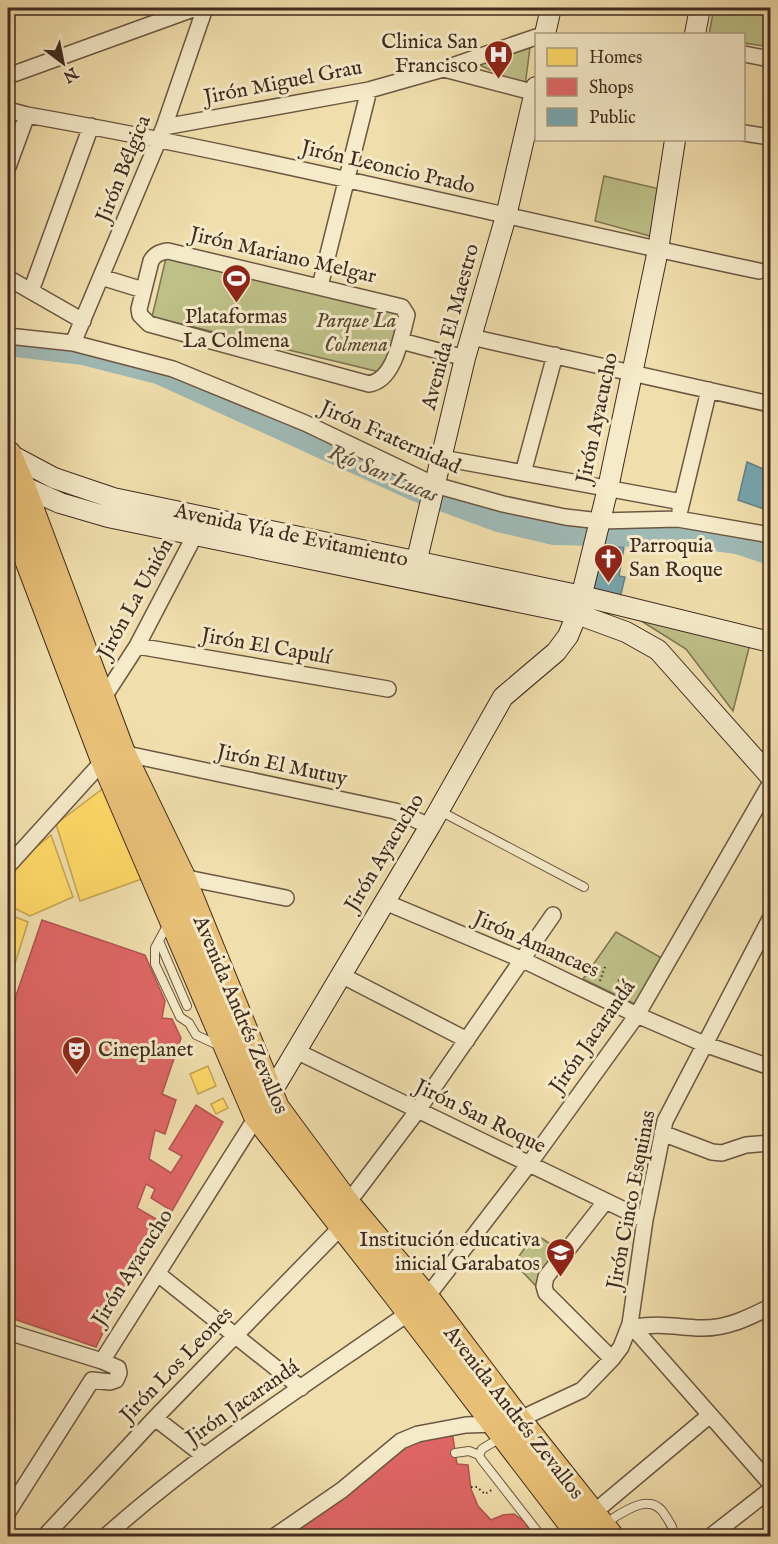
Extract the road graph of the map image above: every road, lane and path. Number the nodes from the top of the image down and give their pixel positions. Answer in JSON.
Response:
{"nodes":[{"id":1,"x":196,"y":8,"type":"edge"},
{"id":2,"x":205,"y":8,"type":"edge"},
{"id":3,"x":551,"y":8,"type":"edge"},
{"id":4,"x":700,"y":8,"type":"edge"},
{"id":5,"x":544,"y":33,"type":"edge"},
{"id":6,"x":695,"y":33,"type":"edge"},
{"id":7,"x":535,"y":38,"type":"edge"},
{"id":8,"x":745,"y":54,"type":"edge"},
{"id":9,"x":771,"y":59,"type":"edge"},
{"id":10,"x":443,"y":69,"type":"junction"},
{"id":11,"x":8,"y":76,"type":"edge"},
{"id":12,"x":369,"y":90,"type":"junction"},
{"id":13,"x":535,"y":91,"type":"edge"},
{"id":14,"x":535,"y":95,"type":"edge"},
{"id":15,"x":8,"y":110,"type":"edge"},
{"id":16,"x":27,"y":116,"type":"junction"},
{"id":17,"x":91,"y":126,"type":"junction"},
{"id":18,"x":162,"y":133,"type":"junction"},
{"id":19,"x":745,"y":133,"type":"edge"},
{"id":20,"x":771,"y":137,"type":"edge"},
{"id":21,"x":675,"y":141,"type":"edge"},
{"id":22,"x":8,"y":167,"type":"edge"},
{"id":23,"x":348,"y":179,"type":"junction"},
{"id":24,"x":506,"y":216,"type":"junction"},
{"id":25,"x":658,"y":250,"type":"junction"},
{"id":26,"x":759,"y":271,"type":"dead end"},
{"id":27,"x":101,"y":277,"type":"junction"},
{"id":28,"x":8,"y":278,"type":"edge"},
{"id":29,"x":320,"y":286,"type":"junction"},
{"id":30,"x":143,"y":290,"type":"junction"},
{"id":31,"x":31,"y":291,"type":"junction"},
{"id":32,"x":83,"y":321,"type":"junction"},
{"id":33,"x":8,"y":336,"type":"edge"},
{"id":34,"x":471,"y":337,"type":"junction"},
{"id":35,"x":400,"y":340,"type":"junction"},
{"id":36,"x":74,"y":343,"type":"junction"},
{"id":37,"x":555,"y":355,"type":"junction"},
{"id":38,"x":465,"y":358,"type":"junction"},
{"id":39,"x":632,"y":373,"type":"junction"},
{"id":40,"x":709,"y":390,"type":"junction"},
{"id":41,"x":771,"y":404,"type":"edge"},
{"id":42,"x":442,"y":458,"type":"junction"},
{"id":43,"x":11,"y":468,"type":"edge"},
{"id":44,"x":523,"y":473,"type":"junction"},
{"id":45,"x":608,"y":488,"type":"junction"},
{"id":46,"x":432,"y":497,"type":"junction"},
{"id":47,"x":682,"y":502,"type":"junction"},
{"id":48,"x":8,"y":507,"type":"edge"},
{"id":49,"x":678,"y":519,"type":"junction"},
{"id":50,"x":197,"y":526,"type":"junction"},
{"id":51,"x":598,"y":531,"type":"junction"},
{"id":52,"x":771,"y":535,"type":"edge"},
{"id":53,"x":414,"y":571,"type":"junction"},
{"id":54,"x":580,"y":605,"type":"junction"},
{"id":55,"x":771,"y":642,"type":"edge"},
{"id":56,"x":137,"y":646,"type":"junction"},
{"id":57,"x":388,"y":690,"type":"dead end"},
{"id":58,"x":102,"y":700,"type":"junction"},
{"id":59,"x":113,"y":757,"type":"junction"},
{"id":60,"x":771,"y":776,"type":"edge"},
{"id":61,"x":771,"y":784,"type":"edge"},
{"id":62,"x":434,"y":818,"type":"junction"},
{"id":63,"x":8,"y":866,"type":"edge"},
{"id":64,"x":182,"y":877,"type":"junction"},
{"id":65,"x":584,"y":887,"type":"dead end"},
{"id":66,"x":286,"y":898,"type":"dead end"},
{"id":67,"x":385,"y":902,"type":"junction"},
{"id":68,"x":553,"y":915,"type":"dead end"},
{"id":69,"x":171,"y":917,"type":"junction"},
{"id":70,"x":770,"y":921,"type":"edge"},
{"id":71,"x":159,"y":941,"type":"junction"},
{"id":72,"x":523,"y":960,"type":"junction"},
{"id":73,"x":605,"y":967,"type":"dead end"},
{"id":74,"x":341,"y":975,"type":"junction"},
{"id":75,"x":620,"y":978,"type":"dead end"},
{"id":76,"x":600,"y":986,"type":"dead end"},
{"id":77,"x":636,"y":987,"type":"dead end"},
{"id":78,"x":612,"y":992,"type":"dead end"},
{"id":79,"x":625,"y":999,"type":"dead end"},
{"id":80,"x":187,"y":1006,"type":"dead end"},
{"id":81,"x":637,"y":1015,"type":"junction"},
{"id":82,"x":467,"y":1040,"type":"junction"},
{"id":83,"x":704,"y":1044,"type":"junction"},
{"id":84,"x":228,"y":1049,"type":"junction"},
{"id":85,"x":296,"y":1051,"type":"junction"},
{"id":86,"x":771,"y":1067,"type":"edge"},
{"id":87,"x":263,"y":1106,"type":"junction"},
{"id":88,"x":418,"y":1110,"type":"junction"},
{"id":89,"x":662,"y":1133,"type":"junction"},
{"id":90,"x":771,"y":1143,"type":"edge"},
{"id":91,"x":529,"y":1164,"type":"junction"},
{"id":92,"x":605,"y":1202,"type":"junction"},
{"id":93,"x":345,"y":1215,"type":"junction"},
{"id":94,"x":645,"y":1220,"type":"junction"},
{"id":95,"x":158,"y":1274,"type":"junction"},
{"id":96,"x":418,"y":1305,"type":"junction"},
{"id":97,"x":771,"y":1307,"type":"edge"},
{"id":98,"x":633,"y":1325,"type":"junction"},
{"id":99,"x":8,"y":1332,"type":"edge"},
{"id":100,"x":234,"y":1336,"type":"junction"},
{"id":101,"x":612,"y":1359,"type":"junction"},
{"id":102,"x":102,"y":1361,"type":"junction"},
{"id":103,"x":301,"y":1388,"type":"junction"},
{"id":104,"x":710,"y":1415,"type":"junction"},
{"id":105,"x":155,"y":1418,"type":"junction"},
{"id":106,"x":506,"y":1426,"type":"junction"},
{"id":107,"x":455,"y":1453,"type":"dead end"},
{"id":108,"x":203,"y":1455,"type":"junction"},
{"id":109,"x":479,"y":1455,"type":"junction"},
{"id":110,"x":771,"y":1483,"type":"edge"},
{"id":111,"x":471,"y":1487,"type":"dead end"},
{"id":112,"x":771,"y":1490,"type":"edge"},
{"id":113,"x":485,"y":1494,"type":"dead end"},
{"id":114,"x":8,"y":1512,"type":"edge"},
{"id":115,"x":599,"y":1530,"type":"edge"},
{"id":116,"x":45,"y":1536,"type":"edge"},
{"id":117,"x":106,"y":1536,"type":"edge"},
{"id":118,"x":275,"y":1536,"type":"edge"},
{"id":119,"x":541,"y":1536,"type":"edge"},
{"id":120,"x":674,"y":1536,"type":"edge"},
{"id":121,"x":711,"y":1536,"type":"edge"}],
"edges":[{"from":1,"to":11,"type":"street"},
{"from":2,"to":18,"type":"street","name":"Jirón Bélgica"},
{"from":3,"to":5,"type":"street"},
{"from":4,"to":6,"type":"street"},
{"from":7,"to":10,"type":"street","name":"Jirón Miguel Grau"},
{"from":8,"to":9,"type":"street"},
{"from":10,"to":12,"type":"street","name":"Jirón Miguel Grau"},
{"from":10,"to":13,"type":"street"},
{"from":12,"to":18,"type":"street","name":"Jirón Miguel Grau"},
{"from":12,"to":23,"type":"street"},
{"from":14,"to":24,"type":"street","name":"Avenida El Maestro"},
{"from":15,"to":16,"type":"street","name":"Jirón Leoncio Prado"},
{"from":16,"to":17,"type":"street","name":"Jirón Leoncio Prado"},
{"from":16,"to":22,"type":"street"},
{"from":17,"to":18,"type":"street","name":"Jirón Leoncio Prado"},
{"from":17,"to":31,"type":"street"},
{"from":18,"to":23,"type":"street","name":"Jirón Leoncio Prado"},
{"from":18,"to":27,"type":"street","name":"Jirón Bélgica"},
{"from":19,"to":20,"type":"street"},
{"from":21,"to":25,"type":"street","name":"Jirón Ayacucho"},
{"from":23,"to":24,"type":"street","name":"Jirón Leoncio Prado"},
{"from":23,"to":29,"type":"street"},
{"from":24,"to":25,"type":"street","name":"Jirón Leoncio Prado"},
{"from":24,"to":34,"type":"street","name":"Avenida El Maestro"},
{"from":25,"to":26,"type":"street","name":"Jirón Leoncio Prado"},
{"from":25,"to":39,"type":"street","name":"Jirón Ayacucho"},
{"from":27,"to":30,"type":"street"},
{"from":27,"to":32,"type":"street","name":"Jirón Bélgica"},
{"from":28,"to":31,"type":"street"},
{"from":29,"to":30,"type":"street","name":"Jirón Mariano Melgar"},
{"from":29,"to":35,"type":"street","name":"Jirón Mariano Melgar"},
{"from":30,"to":35,"type":"street","name":"Jirón Mariano Melgar"},
{"from":31,"to":32,"type":"street"},
{"from":32,"to":36,"type":"street","name":"Jirón Bélgica"},
{"from":33,"to":36,"type":"street","name":"Jirón Fraternidad"},
{"from":34,"to":37,"type":"street"},
{"from":34,"to":38,"type":"street","name":"Avenida El Maestro"},
{"from":35,"to":38,"type":"street"},
{"from":36,"to":46,"type":"street","name":"Jirón Fraternidad"},
{"from":37,"to":39,"type":"street"},
{"from":37,"to":44,"type":"street"},
{"from":38,"to":42,"type":"street","name":"Avenida El Maestro"},
{"from":39,"to":40,"type":"street"},
{"from":39,"to":45,"type":"street","name":"Jirón Ayacucho"},
{"from":40,"to":41,"type":"street"},
{"from":40,"to":47,"type":"street"},
{"from":42,"to":44,"type":"street"},
{"from":42,"to":46,"type":"street","name":"Avenida El Maestro"},
{"from":43,"to":50,"type":"street","name":"Avenida Vía de Evitamiento"},
{"from":43,"to":50,"type":"street","name":"Avenida Vía de Evitamiento"},
{"from":43,"to":58,"type":"highway","name":"Avenida Andrés Zevallos"},
{"from":44,"to":45,"type":"street"},
{"from":45,"to":47,"type":"street"},
{"from":45,"to":51,"type":"street","name":"Jirón Ayacucho"},
{"from":46,"to":51,"type":"street","name":"Jirón Fraternidad"},
{"from":46,"to":53,"type":"street","name":"Avenida El Maestro"},
{"from":47,"to":49,"type":"street"},
{"from":48,"to":59,"type":"highway","name":"Avenida Andrés Zevallos"},
{"from":49,"to":51,"type":"street","name":"Jirón Fraternidad"},
{"from":49,"to":52,"type":"street","name":"Jirón Fraternidad"},
{"from":50,"to":53,"type":"street","name":"Avenida Vía de Evitamiento"},
{"from":50,"to":56,"type":"street","name":"Jirón La Unión"},
{"from":51,"to":54,"type":"street","name":"Jirón Ayacucho"},
{"from":53,"to":54,"type":"street","name":"Avenida Vía de Evitamiento"},
{"from":54,"to":55,"type":"street"},
{"from":54,"to":60,"type":"street"},
{"from":54,"to":62,"type":"street","name":"Jirón Ayacucho"},
{"from":56,"to":57,"type":"street","name":"Jirón El Capulí"},
{"from":56,"to":58,"type":"street","name":"Jirón La Unión"},
{"from":58,"to":59,"type":"highway","name":"Avenida Andrés Zevallos"},
{"from":59,"to":62,"type":"street","name":"Jirón El Mutuy"},
{"from":59,"to":63,"type":"street"},
{"from":59,"to":64,"type":"highway","name":"Avenida Andrés Zevallos"},
{"from":59,"to":69,"type":"highway","name":"Avenida Andrés Zevallos"},
{"from":61,"to":81,"type":"street","name":"Jirón Jacarandá"},
{"from":62,"to":65,"type":"lane"},
{"from":62,"to":67,"type":"street","name":"Jirón Ayacucho"},
{"from":64,"to":66,"type":"street"},
{"from":64,"to":87,"type":"highway","name":"Avenida Andrés Zevallos"},
{"from":67,"to":72,"type":"street","name":"Jirón Amancaes"},
{"from":67,"to":74,"type":"street","name":"Jirón Ayacucho"},
{"from":68,"to":72,"type":"street","name":"Jirón Los Leones"},
{"from":69,"to":71,"type":"lane"},
{"from":69,"to":84,"type":"highway","name":"Avenida Andrés Zevallos"},
{"from":70,"to":83,"type":"street","name":"Jirón Cinco Esquinas"},
{"from":71,"to":80,"type":"lane"},
{"from":71,"to":84,"type":"lane"},
{"from":72,"to":81,"type":"street","name":"Jirón Amancaes"},
{"from":72,"to":82,"type":"street","name":"Jirón Los Leones"},
{"from":73,"to":76,"type":"path"},
{"from":74,"to":82,"type":"street"},
{"from":74,"to":85,"type":"street","name":"Jirón Ayacucho"},
{"from":75,"to":78,"type":"path"},
{"from":77,"to":79,"type":"path"},
{"from":81,"to":83,"type":"street","name":"Jirón Amancaes"},
{"from":81,"to":91,"type":"street","name":"Jirón Jacarandá"},
{"from":82,"to":88,"type":"street","name":"Jirón Los Leones"},
{"from":83,"to":86,"type":"street","name":"Jirón Amancaes"},
{"from":83,"to":89,"type":"street","name":"Jirón Cinco Esquinas"},
{"from":84,"to":87,"type":"highway","name":"Avenida Andrés Zevallos"},
{"from":85,"to":87,"type":"street","name":"Jirón Ayacucho"},
{"from":85,"to":88,"type":"street","name":"Jirón San Roque"},
{"from":87,"to":93,"type":"highway","name":"Avenida Andrés Zevallos"},
{"from":87,"to":95,"type":"street","name":"Jirón Ayacucho"},
{"from":88,"to":91,"type":"street","name":"Jirón San Roque"},
{"from":88,"to":93,"type":"street","name":"Jirón Los Leones"},
{"from":89,"to":90,"type":"street"},
{"from":89,"to":94,"type":"street","name":"Jirón Cinco Esquinas"},
{"from":91,"to":92,"type":"street","name":"Jirón San Roque"},
{"from":91,"to":96,"type":"street","name":"Jirón Jacarandá"},
{"from":92,"to":94,"type":"street","name":"Jirón San Roque"},
{"from":92,"to":101,"type":"street"},
{"from":93,"to":96,"type":"highway","name":"Avenida Andrés Zevallos"},
{"from":93,"to":100,"type":"street","name":"Jirón Los Leones"},
{"from":94,"to":98,"type":"street","name":"Jirón Cinco Esquinas"},
{"from":95,"to":100,"type":"street"},
{"from":95,"to":102,"type":"street","name":"Jirón Ayacucho"},
{"from":96,"to":103,"type":"street","name":"Jirón Jacarandá"},
{"from":96,"to":106,"type":"highway","name":"Avenida Andrés Zevallos"},
{"from":97,"to":98,"type":"street"},
{"from":98,"to":101,"type":"street","name":"Jirón Cinco Esquinas"},
{"from":98,"to":104,"type":"street"},
{"from":99,"to":102,"type":"street"},
{"from":100,"to":103,"type":"street"},
{"from":100,"to":105,"type":"street","name":"Jirón Los Leones"},
{"from":101,"to":106,"type":"street","name":"Jirón Cinco Esquinas"},
{"from":102,"to":114,"type":"street","name":"Jirón Ayacucho"},
{"from":103,"to":108,"type":"street","name":"Jirón Jacarandá"},
{"from":104,"to":110,"type":"street"},
{"from":104,"to":115,"type":"street"},
{"from":105,"to":108,"type":"street"},
{"from":105,"to":116,"type":"street","name":"Jirón Los Leones"},
{"from":106,"to":109,"type":"lane"},
{"from":106,"to":115,"type":"highway","name":"Avenida Andrés Zevallos"},
{"from":106,"to":118,"type":"street"},
{"from":107,"to":109,"type":"lane"},
{"from":108,"to":117,"type":"street","name":"Jirón Jacarandá"},
{"from":109,"to":119,"type":"lane"},
{"from":111,"to":113,"type":"path"},
{"from":112,"to":121,"type":"street"},
{"from":115,"to":120,"type":"lane"}]}
